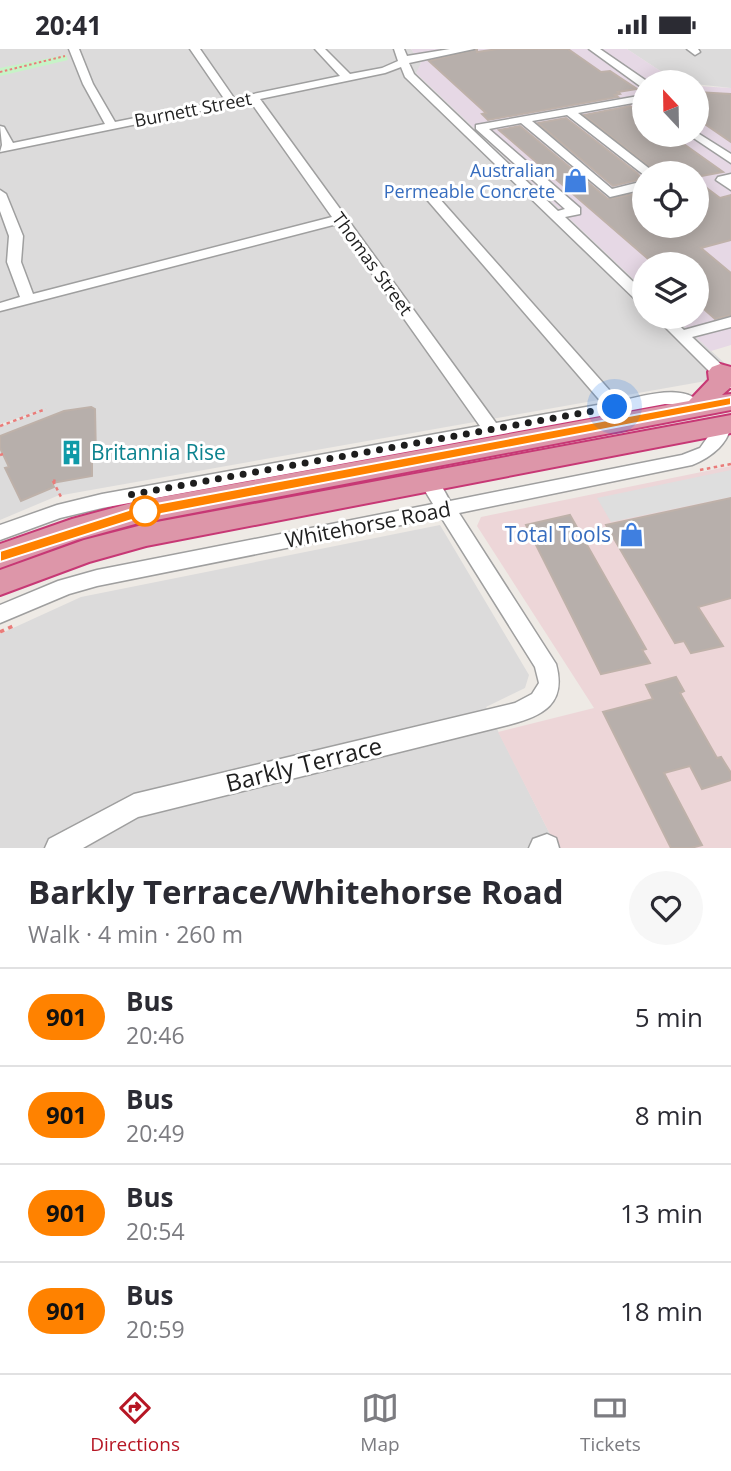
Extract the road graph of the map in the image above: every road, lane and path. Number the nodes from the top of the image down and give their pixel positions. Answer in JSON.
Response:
{"nodes":[{"id":1,"x":195,"y":49,"type":"edge"},
{"id":2,"x":320,"y":49,"type":"edge"},
{"id":3,"x":469,"y":49,"type":"edge"},
{"id":4,"x":594,"y":49,"type":"edge"},
{"id":5,"x":75,"y":52,"type":"edge"},
{"id":6,"x":405,"y":60,"type":"edge"},
{"id":7,"x":0,"y":72,"type":"edge"},
{"id":8,"x":632,"y":76,"type":"edge"},
{"id":9,"x":348,"y":78,"type":"junction"},
{"id":10,"x":253,"y":97,"type":"junction"},
{"id":11,"x":632,"y":100,"type":"edge"},
{"id":12,"x":232,"y":102,"type":"junction"},
{"id":13,"x":569,"y":111,"type":"junction"},
{"id":14,"x":523,"y":119,"type":"junction"},
{"id":15,"x":112,"y":126,"type":"junction"},
{"id":16,"x":480,"y":127,"type":"junction"},
{"id":17,"x":0,"y":129,"type":"edge"},
{"id":18,"x":466,"y":130,"type":"junction"},
{"id":19,"x":709,"y":144,"type":"edge"},
{"id":20,"x":5,"y":148,"type":"edge"},
{"id":21,"x":731,"y":159,"type":"edge"},
{"id":22,"x":634,"y":161,"type":"edge"},
{"id":23,"x":731,"y":178,"type":"edge"},
{"id":24,"x":731,"y":187,"type":"edge"},
{"id":25,"x":632,"y":188,"type":"edge"},
{"id":26,"x":427,"y":192,"type":"dead end"},
{"id":27,"x":0,"y":194,"type":"edge"},
{"id":28,"x":555,"y":215,"type":"junction"},
{"id":29,"x":340,"y":219,"type":"junction"},
{"id":30,"x":632,"y":289,"type":"edge"},
{"id":31,"x":28,"y":300,"type":"junction"},
{"id":32,"x":0,"y":307,"type":"edge"},
{"id":33,"x":731,"y":322,"type":"edge"},
{"id":34,"x":675,"y":329,"type":"edge"},
{"id":35,"x":682,"y":335,"type":"junction"},
{"id":36,"x":727,"y":377,"type":"edge"},
{"id":37,"x":615,"y":407,"type":"junction"},
{"id":38,"x":697,"y":408,"type":"junction"},
{"id":39,"x":46,"y":409,"type":"dead end"},
{"id":40,"x":729,"y":419,"type":"edge"},
{"id":41,"x":0,"y":426,"type":"edge"},
{"id":42,"x":492,"y":430,"type":"junction"},
{"id":43,"x":54,"y":480,"type":"dead end"},
{"id":44,"x":428,"y":481,"type":"junction"},
{"id":45,"x":61,"y":497,"type":"dead end"},
{"id":46,"x":448,"y":509,"type":"junction"},
{"id":47,"x":0,"y":533,"type":"edge"},
{"id":48,"x":0,"y":556,"type":"edge"},
{"id":49,"x":0,"y":583,"type":"edge"},
{"id":50,"x":0,"y":614,"type":"edge"},
{"id":51,"x":58,"y":848,"type":"edge"}],
"edges":[{"from":1,"to":12,"type":"street"},
{"from":2,"to":9,"type":"street"},
{"from":3,"to":6,"type":"street","name":"Burnett Street"},
{"from":4,"to":8,"type":"street"},
{"from":5,"to":7,"type":"path"},
{"from":5,"to":15,"type":"street"},
{"from":6,"to":9,"type":"street","name":"Burnett Street"},
{"from":6,"to":18,"type":"street"},
{"from":9,"to":10,"type":"street","name":"Burnett Street"},
{"from":10,"to":12,"type":"street","name":"Burnett Street"},
{"from":10,"to":29,"type":"street","name":"Thomas Street"},
{"from":11,"to":13,"type":"street"},
{"from":12,"to":15,"type":"street","name":"Burnett Street"},
{"from":13,"to":14,"type":"street"},
{"from":13,"to":22,"type":"street"},
{"from":14,"to":16,"type":"street"},
{"from":14,"to":25,"type":"street"},
{"from":15,"to":20,"type":"street","name":"Burnett Street"},
{"from":16,"to":18,"type":"street"},
{"from":16,"to":28,"type":"street"},
{"from":17,"to":20,"type":"street"},
{"from":18,"to":28,"type":"street"},
{"from":19,"to":21,"type":"street"},
{"from":23,"to":24,"type":"street"},
{"from":26,"to":37,"type":"street"},
{"from":27,"to":31,"type":"street"},
{"from":28,"to":30,"type":"street"},
{"from":29,"to":31,"type":"street"},
{"from":29,"to":42,"type":"street","name":"Thomas Street"},
{"from":31,"to":32,"type":"street"},
{"from":33,"to":35,"type":"street"},
{"from":34,"to":35,"type":"street"},
{"from":35,"to":36,"type":"street"},
{"from":36,"to":38,"type":"highway"},
{"from":37,"to":38,"type":"street"},
{"from":37,"to":42,"type":"street"},
{"from":38,"to":40,"type":"highway"},
{"from":38,"to":48,"type":"highway"},
{"from":39,"to":41,"type":"path"},
{"from":40,"to":44,"type":"highway","name":"Whitehorse Road"},
{"from":40,"to":46,"type":"street","name":"Whitehorse Road"},
{"from":42,"to":47,"type":"street"},
{"from":43,"to":45,"type":"path"},
{"from":44,"to":46,"type":"street"},
{"from":44,"to":49,"type":"highway","name":"Whitehorse Road"},
{"from":46,"to":50,"type":"street","name":"Whitehorse Road"},
{"from":46,"to":51,"type":"street","name":"Barkly Terrace"}]}
